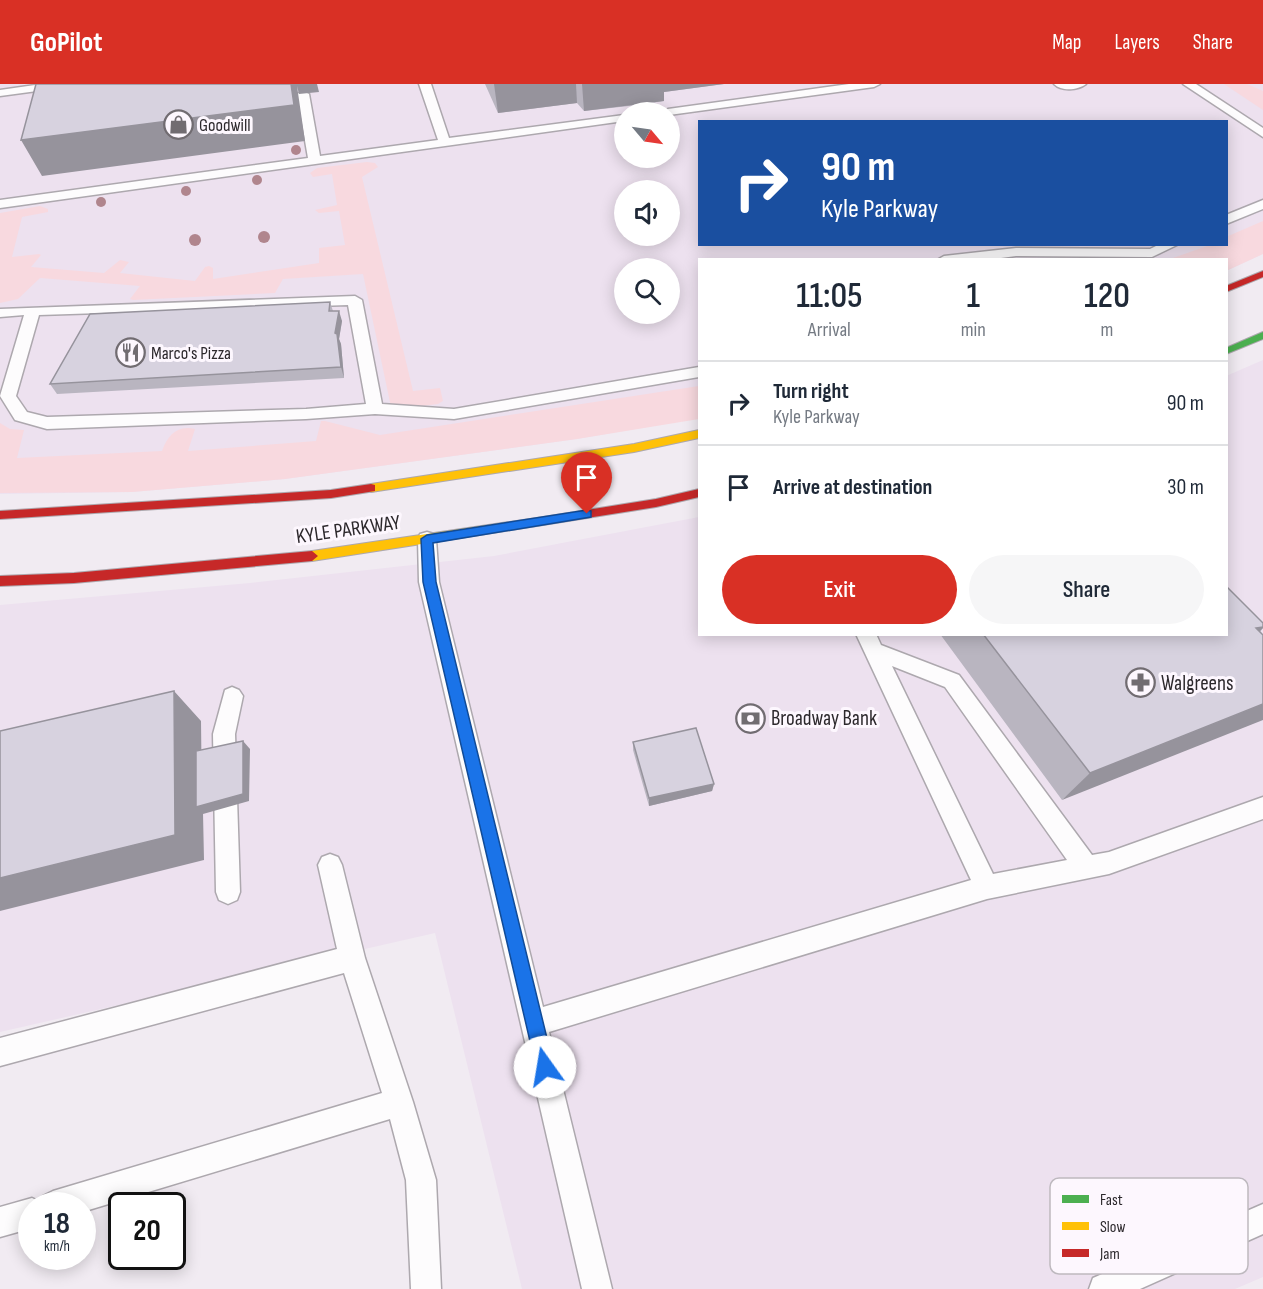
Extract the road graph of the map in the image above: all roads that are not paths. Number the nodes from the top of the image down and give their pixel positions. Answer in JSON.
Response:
{"nodes":[{"id":1,"x":67,"y":84,"type":"edge"},
{"id":2,"x":425,"y":84,"type":"edge"},
{"id":3,"x":874,"y":84,"type":"edge"},
{"id":4,"x":1060,"y":84,"type":"edge"},
{"id":5,"x":1080,"y":84,"type":"edge"},
{"id":6,"x":1189,"y":84,"type":"edge"},
{"id":7,"x":0,"y":93,"type":"edge"},
{"id":8,"x":303,"y":94,"type":"dead end"},
{"id":9,"x":680,"y":110,"type":"edge"},
{"id":10,"x":614,"y":119,"type":"edge"},
{"id":11,"x":1263,"y":133,"type":"edge"},
{"id":12,"x":445,"y":143,"type":"junction"},
{"id":13,"x":315,"y":160,"type":"junction"},
{"id":14,"x":0,"y":204,"type":"edge"},
{"id":15,"x":1263,"y":204,"type":"edge"},
{"id":16,"x":1228,"y":219,"type":"edge"},
{"id":17,"x":1168,"y":246,"type":"edge"},
{"id":18,"x":962,"y":258,"type":"edge"},
{"id":19,"x":1263,"y":274,"type":"edge"},
{"id":20,"x":1228,"y":288,"type":"edge"},
{"id":21,"x":33,"y":310,"type":"junction"},
{"id":22,"x":0,"y":313,"type":"edge"},
{"id":23,"x":1263,"y":335,"type":"edge"},
{"id":24,"x":1228,"y":350,"type":"edge"},
{"id":25,"x":698,"y":372,"type":"edge"},
{"id":26,"x":375,"y":409,"type":"junction"},
{"id":27,"x":698,"y":434,"type":"edge"},
{"id":28,"x":698,"y":493,"type":"edge"},
{"id":29,"x":0,"y":514,"type":"edge"},
{"id":30,"x":427,"y":539,"type":"junction"},
{"id":31,"x":0,"y":581,"type":"edge"},
{"id":32,"x":869,"y":642,"type":"edge"},
{"id":33,"x":232,"y":696,"type":"dead end"},
{"id":34,"x":1263,"y":808,"type":"edge"},
{"id":35,"x":330,"y":865,"type":"dead end"},
{"id":36,"x":1087,"y":867,"type":"junction"},
{"id":37,"x":987,"y":887,"type":"junction"},
{"id":38,"x":228,"y":892,"type":"dead end"},
{"id":39,"x":352,"y":958,"type":"junction"},
{"id":40,"x":534,"y":1023,"type":"junction"},
{"id":41,"x":0,"y":1052,"type":"edge"},
{"id":42,"x":399,"y":1102,"type":"junction"},
{"id":43,"x":96,"y":1193,"type":"edge"},
{"id":44,"x":18,"y":1217,"type":"edge"},
{"id":45,"x":1263,"y":1220,"type":"edge"},
{"id":46,"x":0,"y":1222,"type":"edge"},
{"id":47,"x":1248,"y":1227,"type":"edge"},
{"id":48,"x":1139,"y":1274,"type":"edge"},
{"id":49,"x":426,"y":1289,"type":"edge"},
{"id":50,"x":597,"y":1289,"type":"edge"},
{"id":51,"x":1104,"y":1289,"type":"edge"}],
"edges":[{"from":1,"to":7,"type":"lane"},
{"from":2,"to":12,"type":"lane"},
{"from":3,"to":9,"type":"lane"},
{"from":4,"to":5,"type":"lane"},
{"from":6,"to":11,"type":"lane"},
{"from":8,"to":13,"type":"lane"},
{"from":10,"to":12,"type":"lane"},
{"from":12,"to":13,"type":"lane"},
{"from":13,"to":14,"type":"lane"},
{"from":15,"to":16,"type":"lane"},
{"from":17,"to":18,"type":"lane"},
{"from":19,"to":20,"type":"street"},
{"from":21,"to":22,"type":"lane"},
{"from":21,"to":26,"type":"lane"},
{"from":21,"to":26,"type":"lane"},
{"from":23,"to":24,"type":"street"},
{"from":25,"to":26,"type":"lane"},
{"from":27,"to":29,"type":"street","name":"KYLE PARKWAY"},
{"from":28,"to":30,"type":"street","name":"KYLE PARKWAY"},
{"from":30,"to":31,"type":"street","name":"KYLE PARKWAY"},
{"from":30,"to":40,"type":"lane"},
{"from":32,"to":36,"type":"lane"},
{"from":32,"to":37,"type":"lane"},
{"from":33,"to":38,"type":"lane"},
{"from":34,"to":36,"type":"lane"},
{"from":35,"to":39,"type":"lane"},
{"from":36,"to":37,"type":"lane"},
{"from":37,"to":40,"type":"lane"},
{"from":39,"to":41,"type":"lane"},
{"from":39,"to":42,"type":"lane"},
{"from":40,"to":50,"type":"lane"},
{"from":42,"to":43,"type":"lane"},
{"from":42,"to":49,"type":"lane"},
{"from":44,"to":46,"type":"lane"},
{"from":45,"to":47,"type":"lane"},
{"from":48,"to":51,"type":"lane"}]}
